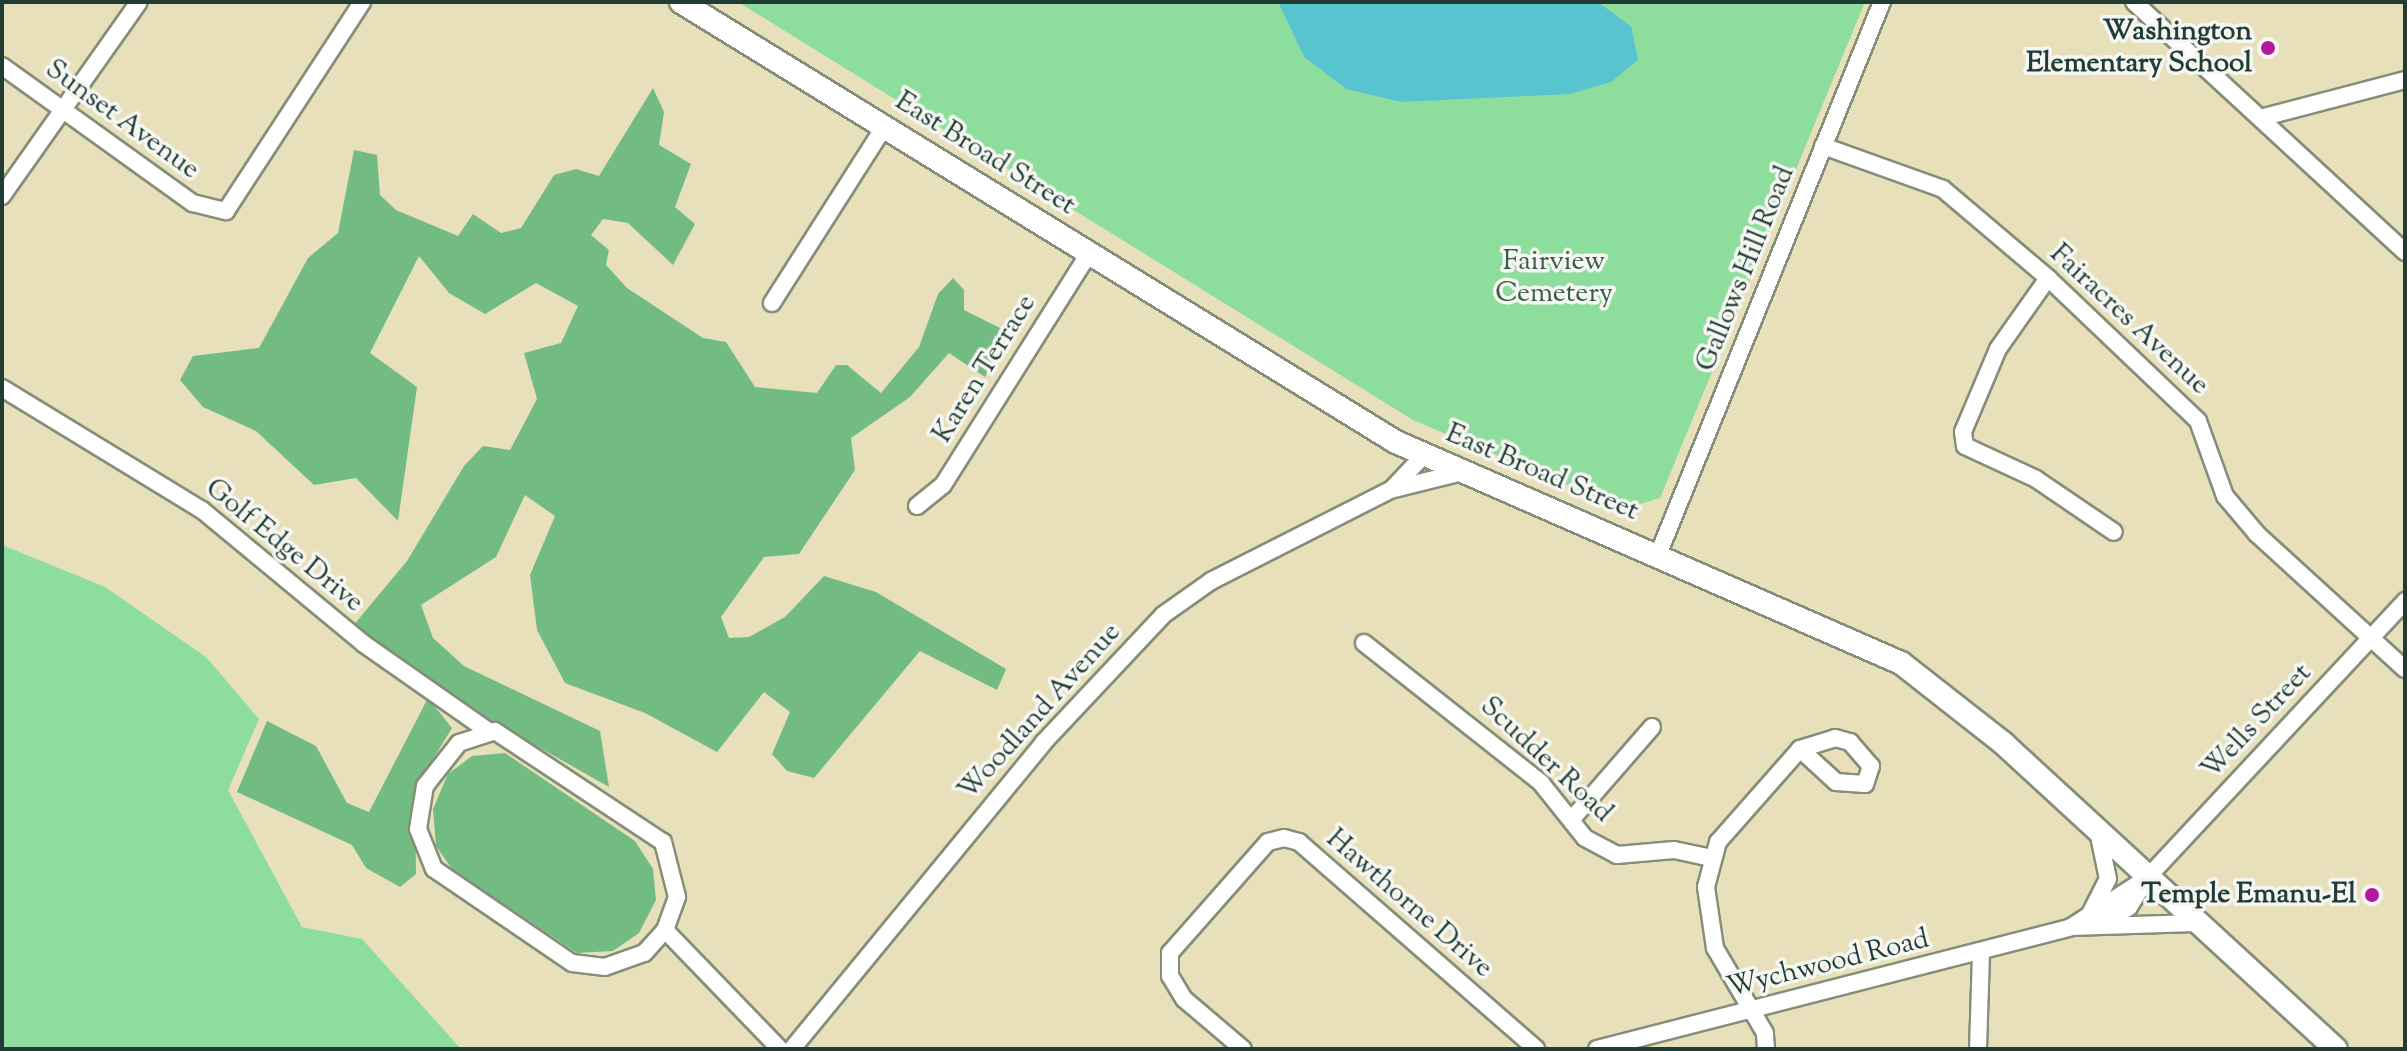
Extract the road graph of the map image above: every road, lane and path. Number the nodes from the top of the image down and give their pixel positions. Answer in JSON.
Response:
{"nodes":[{"id":1,"x":139,"y":2,"type":"edge"},
{"id":2,"x":362,"y":2,"type":"edge"},
{"id":3,"x":681,"y":2,"type":"edge"},
{"id":4,"x":1882,"y":2,"type":"edge"},
{"id":5,"x":2134,"y":2,"type":"edge"},
{"id":6,"x":2,"y":66,"type":"edge"},
{"id":7,"x":2405,"y":80,"type":"edge"},
{"id":8,"x":63,"y":109,"type":"junction"},
{"id":9,"x":2264,"y":117,"type":"junction"},
{"id":10,"x":884,"y":127,"type":"junction"},
{"id":11,"x":1823,"y":146,"type":"junction"},
{"id":12,"x":2,"y":196,"type":"edge"},
{"id":13,"x":2405,"y":252,"type":"edge"},
{"id":14,"x":1089,"y":253,"type":"junction"},
{"id":15,"x":2048,"y":278,"type":"junction"},
{"id":16,"x":772,"y":303,"type":"dead end"},
{"id":17,"x":2,"y":388,"type":"edge"},
{"id":18,"x":1423,"y":456,"type":"junction"},
{"id":19,"x":1462,"y":472,"type":"junction"},
{"id":20,"x":1392,"y":489,"type":"junction"},
{"id":21,"x":917,"y":506,"type":"dead end"},
{"id":22,"x":2114,"y":532,"type":"dead end"},
{"id":23,"x":1658,"y":555,"type":"junction"},
{"id":24,"x":2405,"y":601,"type":"edge"},
{"id":25,"x":2371,"y":637,"type":"junction"},
{"id":26,"x":1364,"y":643,"type":"dead end"},
{"id":27,"x":2405,"y":669,"type":"edge"},
{"id":28,"x":1652,"y":727,"type":"dead end"},
{"id":29,"x":487,"y":730,"type":"junction"},
{"id":30,"x":1800,"y":749,"type":"dead end"},
{"id":31,"x":1572,"y":819,"type":"junction"},
{"id":32,"x":2099,"y":835,"type":"junction"},
{"id":33,"x":1711,"y":858,"type":"junction"},
{"id":34,"x":2147,"y":878,"type":"junction"},
{"id":35,"x":2092,"y":920,"type":"junction"},
{"id":36,"x":2196,"y":923,"type":"junction"},
{"id":37,"x":665,"y":930,"type":"junction"},
{"id":38,"x":1981,"y":952,"type":"junction"},
{"id":39,"x":1752,"y":1010,"type":"junction"},
{"id":40,"x":2333,"y":1048,"type":"edge"},
{"id":41,"x":780,"y":1049,"type":"edge"},
{"id":42,"x":792,"y":1049,"type":"edge"},
{"id":43,"x":1243,"y":1049,"type":"edge"},
{"id":44,"x":1536,"y":1049,"type":"edge"},
{"id":45,"x":1597,"y":1049,"type":"edge"},
{"id":46,"x":1766,"y":1049,"type":"edge"},
{"id":47,"x":1978,"y":1049,"type":"edge"}],
"edges":[{"from":1,"to":8,"type":"street"},
{"from":2,"to":8,"type":"street","name":"Sunset Avenue"},
{"from":3,"to":10,"type":"street","name":"East Broad Street"},
{"from":4,"to":11,"type":"street","name":"Gallows Hill Road"},
{"from":5,"to":9,"type":"street"},
{"from":6,"to":8,"type":"street","name":"Sunset Avenue"},
{"from":7,"to":9,"type":"street"},
{"from":8,"to":12,"type":"street"},
{"from":9,"to":13,"type":"street"},
{"from":10,"to":14,"type":"street","name":"East Broad Street"},
{"from":10,"to":16,"type":"street"},
{"from":11,"to":15,"type":"street","name":"Fairacres Avenue"},
{"from":11,"to":23,"type":"street","name":"Gallows Hill Road"},
{"from":14,"to":18,"type":"street","name":"East Broad Street"},
{"from":14,"to":21,"type":"street","name":"Karen Terrace"},
{"from":15,"to":22,"type":"street"},
{"from":15,"to":25,"type":"street","name":"Fairacres Avenue"},
{"from":17,"to":29,"type":"street","name":"Golf Edge Drive"},
{"from":18,"to":19,"type":"street","name":"East Broad Street"},
{"from":18,"to":20,"type":"street","name":"Woodland Avenue"},
{"from":19,"to":20,"type":"street","name":"Woodland Avenue"},
{"from":19,"to":23,"type":"street","name":"East Broad Street"},
{"from":20,"to":42,"type":"street","name":"Woodland Avenue"},
{"from":23,"to":32,"type":"street","name":"East Broad Street"},
{"from":24,"to":25,"type":"street","name":"Wells Street"},
{"from":25,"to":27,"type":"street","name":"Fairacres Avenue"},
{"from":25,"to":34,"type":"street","name":"Wells Street"},
{"from":26,"to":31,"type":"street","name":"Scudder Road"},
{"from":28,"to":31,"type":"street"},
{"from":29,"to":37,"type":"street"},
{"from":29,"to":37,"type":"street"},
{"from":30,"to":33,"type":"street"},
{"from":31,"to":33,"type":"street","name":"Scudder Road"},
{"from":32,"to":34,"type":"street","name":"East Broad Street"},
{"from":32,"to":35,"type":"street","name":"Wychwood Road"},
{"from":33,"to":39,"type":"street"},
{"from":34,"to":35,"type":"street","name":"Wychwood Road"},
{"from":34,"to":36,"type":"street","name":"East Broad Street"},
{"from":35,"to":36,"type":"street"},
{"from":35,"to":38,"type":"street","name":"Wychwood Road"},
{"from":36,"to":40,"type":"street","name":"East Broad Street"},
{"from":37,"to":41,"type":"street"},
{"from":38,"to":39,"type":"street","name":"Wychwood Road"},
{"from":38,"to":47,"type":"street"},
{"from":39,"to":45,"type":"street","name":"Wychwood Road"},
{"from":39,"to":46,"type":"street"},
{"from":43,"to":44,"type":"street","name":"Hawthorne Drive"}]}
